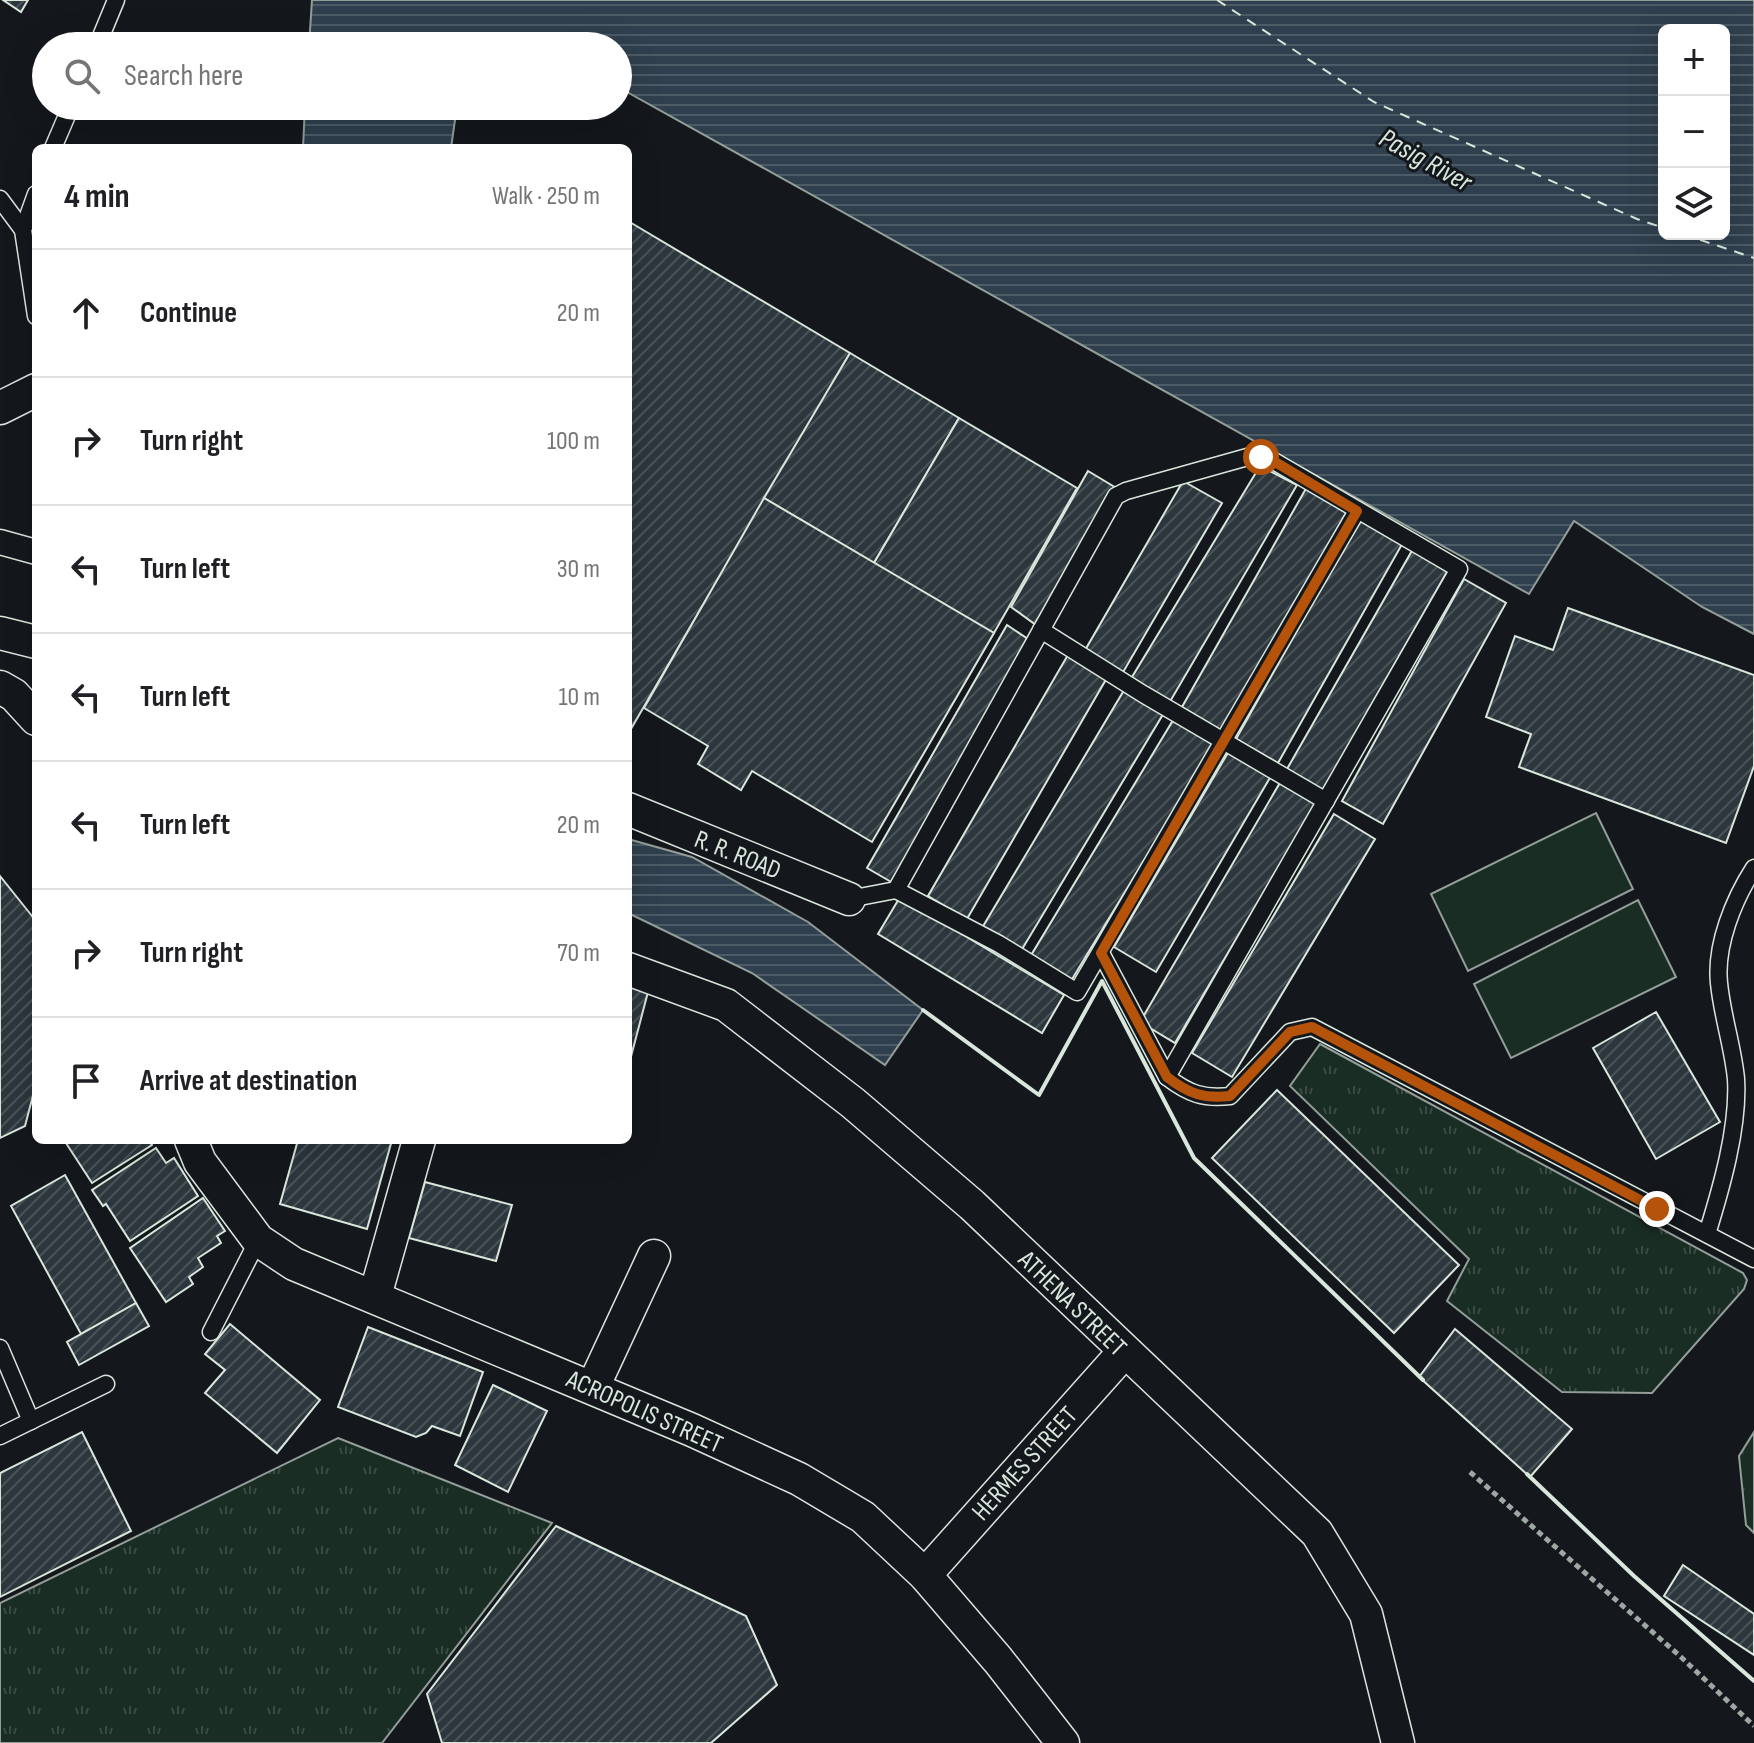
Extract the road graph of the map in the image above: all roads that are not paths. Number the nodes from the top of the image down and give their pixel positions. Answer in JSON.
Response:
{"nodes":[{"id":1,"x":116,"y":0,"type":"edge"},
{"id":2,"x":103,"y":32,"type":"edge"},
{"id":3,"x":65,"y":120,"type":"edge"},
{"id":4,"x":55,"y":144,"type":"edge"},
{"id":5,"x":0,"y":199,"type":"edge"},
{"id":6,"x":32,"y":205,"type":"edge"},
{"id":7,"x":23,"y":230,"type":"junction"},
{"id":8,"x":32,"y":290,"type":"edge"},
{"id":9,"x":32,"y":392,"type":"edge"},
{"id":10,"x":0,"y":408,"type":"edge"},
{"id":11,"x":1357,"y":511,"type":"junction"},
{"id":12,"x":0,"y":542,"type":"edge"},
{"id":13,"x":32,"y":551,"type":"edge"},
{"id":14,"x":1041,"y":630,"type":"junction"},
{"id":15,"x":0,"y":633,"type":"edge"},
{"id":16,"x":32,"y":641,"type":"edge"},
{"id":17,"x":0,"y":687,"type":"edge"},
{"id":18,"x":32,"y":715,"type":"edge"},
{"id":19,"x":1224,"y":740,"type":"junction"},
{"id":20,"x":1326,"y":801,"type":"junction"},
{"id":21,"x":632,"y":811,"type":"edge"},
{"id":22,"x":1754,"y":868,"type":"edge"},
{"id":23,"x":896,"y":890,"type":"junction"},
{"id":24,"x":849,"y":899,"type":"joint"},
{"id":25,"x":1101,"y":953,"type":"junction"},
{"id":26,"x":632,"y":970,"type":"edge"},
{"id":27,"x":1167,"y":1077,"type":"junction"},
{"id":28,"x":193,"y":1144,"type":"edge"},
{"id":29,"x":418,"y":1144,"type":"edge"},
{"id":30,"x":1707,"y":1234,"type":"junction"},
{"id":31,"x":258,"y":1240,"type":"junction"},
{"id":32,"x":654,"y":1256,"type":"dead end"},
{"id":33,"x":1754,"y":1259,"type":"edge"},
{"id":34,"x":375,"y":1296,"type":"junction"},
{"id":35,"x":211,"y":1332,"type":"dead end"},
{"id":36,"x":0,"y":1348,"type":"edge"},
{"id":37,"x":1124,"y":1352,"type":"junction"},
{"id":38,"x":106,"y":1384,"type":"dead end"},
{"id":39,"x":593,"y":1387,"type":"junction"},
{"id":40,"x":31,"y":1421,"type":"junction"},
{"id":41,"x":0,"y":1436,"type":"edge"},
{"id":42,"x":925,"y":1575,"type":"junction"},
{"id":43,"x":1063,"y":1743,"type":"edge"},
{"id":44,"x":1398,"y":1743,"type":"edge"}],
"edges":[{"from":1,"to":2,"type":"lane"},
{"from":3,"to":4,"type":"lane"},
{"from":5,"to":7,"type":"lane"},
{"from":6,"to":7,"type":"lane"},
{"from":7,"to":8,"type":"lane"},
{"from":9,"to":10,"type":"street"},
{"from":11,"to":14,"type":"lane"},
{"from":11,"to":19,"type":"lane"},
{"from":11,"to":20,"type":"lane"},
{"from":12,"to":13,"type":"street"},
{"from":14,"to":19,"type":"lane"},
{"from":14,"to":23,"type":"lane"},
{"from":15,"to":16,"type":"street"},
{"from":17,"to":18,"type":"street"},
{"from":19,"to":20,"type":"lane"},
{"from":19,"to":25,"type":"lane"},
{"from":20,"to":27,"type":"lane"},
{"from":21,"to":24,"type":"street","name":"R. R. ROAD"},
{"from":22,"to":30,"type":"lane"},
{"from":23,"to":24,"type":"lane"},
{"from":23,"to":25,"type":"lane"},
{"from":25,"to":27,"type":"lane"},
{"from":26,"to":37,"type":"street","name":"ATHENA STREET"},
{"from":27,"to":30,"type":"lane"},
{"from":28,"to":31,"type":"street","name":"ACROPOLIS STREET"},
{"from":29,"to":34,"type":"street"},
{"from":30,"to":33,"type":"lane"},
{"from":31,"to":34,"type":"street","name":"ACROPOLIS STREET"},
{"from":31,"to":35,"type":"lane"},
{"from":32,"to":39,"type":"street"},
{"from":34,"to":39,"type":"street","name":"ACROPOLIS STREET"},
{"from":36,"to":40,"type":"lane"},
{"from":37,"to":42,"type":"street","name":"HERMES STREET"},
{"from":37,"to":44,"type":"street","name":"ATHENA STREET"},
{"from":38,"to":40,"type":"lane"},
{"from":39,"to":42,"type":"street","name":"ACROPOLIS STREET"},
{"from":40,"to":41,"type":"lane"},
{"from":42,"to":43,"type":"street","name":"ACROPOLIS STREET"}]}
